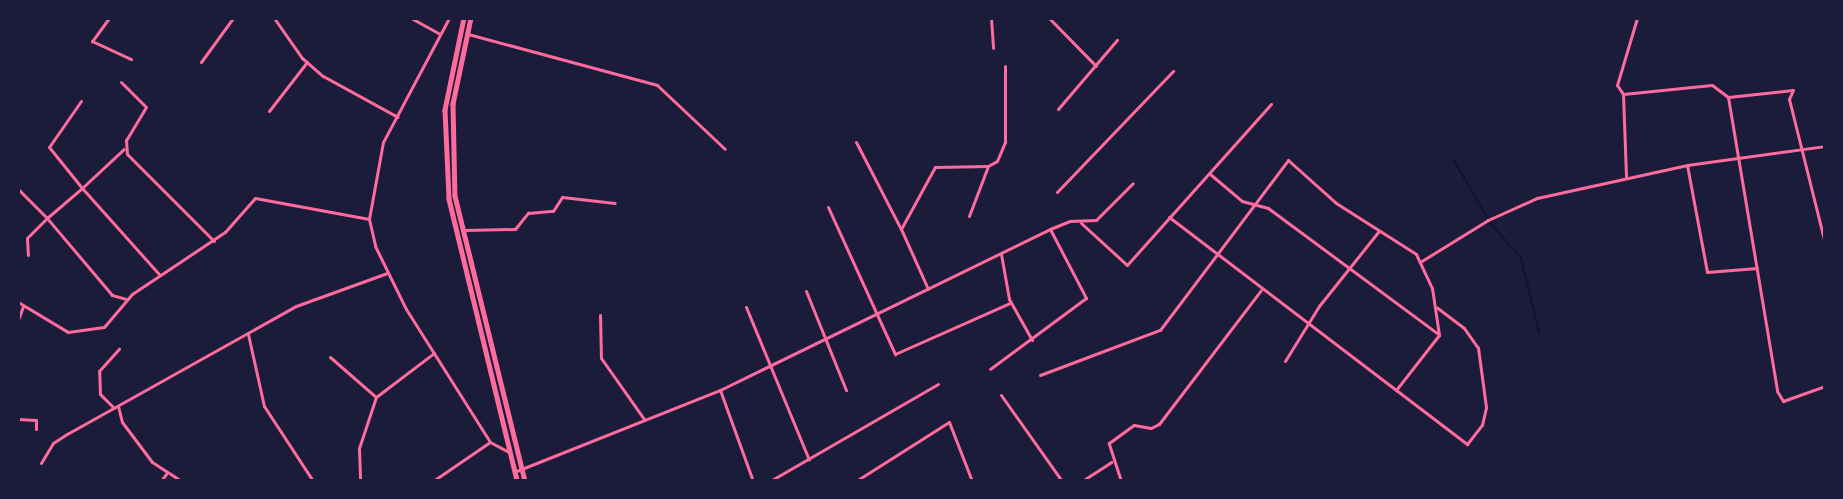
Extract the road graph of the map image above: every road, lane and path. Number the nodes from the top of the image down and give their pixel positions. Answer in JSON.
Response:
{"nodes":[{"id":1,"x":109,"y":18,"type":"edge"},
{"id":2,"x":233,"y":18,"type":"edge"},
{"id":3,"x":274,"y":18,"type":"edge"},
{"id":4,"x":411,"y":18,"type":"edge"},
{"id":5,"x":449,"y":18,"type":"edge"},
{"id":6,"x":464,"y":18,"type":"edge"},
{"id":7,"x":471,"y":18,"type":"edge"},
{"id":8,"x":991,"y":18,"type":"edge"},
{"id":9,"x":1049,"y":18,"type":"edge"},
{"id":10,"x":1637,"y":18,"type":"edge"},
{"id":11,"x":438,"y":33,"type":"junction"},
{"id":12,"x":466,"y":34,"type":"junction"},
{"id":13,"x":1117,"y":40,"type":"dead end"},
{"id":14,"x":993,"y":48,"type":"dead end"},
{"id":15,"x":131,"y":60,"type":"dead end"},
{"id":16,"x":201,"y":62,"type":"dead end"},
{"id":17,"x":307,"y":62,"type":"junction"},
{"id":18,"x":1005,"y":66,"type":"dead end"},
{"id":19,"x":1096,"y":66,"type":"junction"},
{"id":20,"x":1173,"y":71,"type":"dead end"},
{"id":21,"x":121,"y":82,"type":"dead end"},
{"id":22,"x":1623,"y":94,"type":"junction"},
{"id":23,"x":1728,"y":97,"type":"junction"},
{"id":24,"x":81,"y":101,"type":"dead end"},
{"id":25,"x":1271,"y":104,"type":"dead end"},
{"id":26,"x":1058,"y":109,"type":"dead end"},
{"id":27,"x":270,"y":111,"type":"dead end"},
{"id":28,"x":398,"y":117,"type":"junction"},
{"id":29,"x":856,"y":142,"type":"dead end"},
{"id":30,"x":1825,"y":146,"type":"edge"},
{"id":31,"x":124,"y":148,"type":"junction"},
{"id":32,"x":725,"y":149,"type":"dead end"},
{"id":33,"x":1803,"y":152,"type":"junction"},
{"id":34,"x":1742,"y":162,"type":"junction"},
{"id":35,"x":1687,"y":165,"type":"junction"},
{"id":36,"x":988,"y":166,"type":"junction"},
{"id":37,"x":1210,"y":174,"type":"junction"},
{"id":38,"x":1626,"y":177,"type":"junction"},
{"id":39,"x":1133,"y":183,"type":"dead end"},
{"id":40,"x":82,"y":188,"type":"junction"},
{"id":41,"x":18,"y":189,"type":"edge"},
{"id":42,"x":1057,"y":192,"type":"dead end"},
{"id":43,"x":615,"y":203,"type":"dead end"},
{"id":44,"x":1259,"y":204,"type":"junction"},
{"id":45,"x":828,"y":207,"type":"dead end"},
{"id":46,"x":969,"y":216,"type":"dead end"},
{"id":47,"x":1169,"y":217,"type":"junction"},
{"id":48,"x":47,"y":218,"type":"junction"},
{"id":49,"x":369,"y":219,"type":"junction"},
{"id":50,"x":1081,"y":223,"type":"junction"},
{"id":51,"x":901,"y":229,"type":"junction"},
{"id":52,"x":1050,"y":229,"type":"junction"},
{"id":53,"x":461,"y":230,"type":"junction"},
{"id":54,"x":1378,"y":232,"type":"junction"},
{"id":55,"x":214,"y":241,"type":"junction"},
{"id":56,"x":1825,"y":243,"type":"edge"},
{"id":57,"x":1001,"y":254,"type":"junction"},
{"id":58,"x":28,"y":255,"type":"dead end"},
{"id":59,"x":1217,"y":259,"type":"junction"},
{"id":60,"x":1420,"y":262,"type":"junction"},
{"id":61,"x":1349,"y":267,"type":"junction"},
{"id":62,"x":1757,"y":268,"type":"junction"},
{"id":63,"x":387,"y":273,"type":"junction"},
{"id":64,"x":159,"y":274,"type":"junction"},
{"id":65,"x":928,"y":289,"type":"junction"},
{"id":66,"x":1261,"y":290,"type":"junction"},
{"id":67,"x":806,"y":291,"type":"dead end"},
{"id":68,"x":129,"y":297,"type":"junction"},
{"id":69,"x":18,"y":302,"type":"edge"},
{"id":70,"x":1011,"y":303,"type":"junction"},
{"id":71,"x":23,"y":306,"type":"junction"},
{"id":72,"x":746,"y":307,"type":"dead end"},
{"id":73,"x":1435,"y":307,"type":"junction"},
{"id":74,"x":600,"y":315,"type":"dead end"},
{"id":75,"x":874,"y":315,"type":"junction"},
{"id":76,"x":18,"y":320,"type":"edge"},
{"id":77,"x":1307,"y":324,"type":"junction"},
{"id":78,"x":248,"y":334,"type":"junction"},
{"id":79,"x":1439,"y":335,"type":"junction"},
{"id":80,"x":826,"y":337,"type":"junction"},
{"id":81,"x":1032,"y":340,"type":"junction"},
{"id":82,"x":119,"y":349,"type":"dead end"},
{"id":83,"x":434,"y":353,"type":"junction"},
{"id":84,"x":330,"y":357,"type":"dead end"},
{"id":85,"x":1285,"y":361,"type":"dead end"},
{"id":86,"x":772,"y":363,"type":"junction"},
{"id":87,"x":990,"y":369,"type":"dead end"},
{"id":88,"x":1040,"y":375,"type":"dead end"},
{"id":89,"x":938,"y":384,"type":"dead end"},
{"id":90,"x":1825,"y":386,"type":"edge"},
{"id":91,"x":720,"y":390,"type":"junction"},
{"id":92,"x":846,"y":390,"type":"dead end"},
{"id":93,"x":1396,"y":390,"type":"junction"},
{"id":94,"x":1001,"y":395,"type":"dead end"},
{"id":95,"x":376,"y":397,"type":"junction"},
{"id":96,"x":116,"y":407,"type":"junction"},
{"id":97,"x":18,"y":419,"type":"edge"},
{"id":98,"x":644,"y":419,"type":"junction"},
{"id":99,"x":36,"y":429,"type":"dead end"},
{"id":100,"x":490,"y":442,"type":"junction"},
{"id":101,"x":510,"y":452,"type":"junction"},
{"id":102,"x":809,"y":461,"type":"junction"},
{"id":103,"x":1112,"y":462,"type":"junction"},
{"id":104,"x":41,"y":463,"type":"dead end"},
{"id":105,"x":522,"y":469,"type":"junction"},
{"id":106,"x":166,"y":474,"type":"junction"},
{"id":107,"x":310,"y":476,"type":"junction"},
{"id":108,"x":515,"y":478,"type":"edge"},
{"id":109,"x":161,"y":481,"type":"edge"},
{"id":110,"x":181,"y":481,"type":"edge"},
{"id":111,"x":306,"y":481,"type":"edge"},
{"id":112,"x":313,"y":481,"type":"edge"},
{"id":113,"x":360,"y":481,"type":"edge"},
{"id":114,"x":433,"y":481,"type":"edge"},
{"id":115,"x":525,"y":481,"type":"edge"},
{"id":116,"x":753,"y":481,"type":"edge"},
{"id":117,"x":770,"y":481,"type":"edge"},
{"id":118,"x":856,"y":481,"type":"edge"},
{"id":119,"x":972,"y":481,"type":"edge"},
{"id":120,"x":1062,"y":481,"type":"edge"},
{"id":121,"x":1082,"y":481,"type":"edge"},
{"id":122,"x":1121,"y":481,"type":"edge"}],
"edges":[{"from":1,"to":15,"type":"street"},
{"from":2,"to":16,"type":"street"},
{"from":3,"to":17,"type":"street"},
{"from":4,"to":11,"type":"street"},
{"from":5,"to":11,"type":"street"},
{"from":6,"to":101,"type":"main road"},
{"from":7,"to":12,"type":"main road"},
{"from":8,"to":14,"type":"street"},
{"from":9,"to":19,"type":"street"},
{"from":10,"to":22,"type":"street"},
{"from":11,"to":28,"type":"street"},
{"from":12,"to":32,"type":"street"},
{"from":12,"to":53,"type":"main road"},
{"from":13,"to":19,"type":"street"},
{"from":17,"to":27,"type":"street"},
{"from":17,"to":28,"type":"street"},
{"from":18,"to":36,"type":"street"},
{"from":19,"to":26,"type":"street"},
{"from":20,"to":42,"type":"street"},
{"from":21,"to":31,"type":"street"},
{"from":22,"to":23,"type":"street"},
{"from":22,"to":38,"type":"street"},
{"from":23,"to":33,"type":"street"},
{"from":23,"to":34,"type":"street"},
{"from":24,"to":40,"type":"street"},
{"from":25,"to":37,"type":"street"},
{"from":28,"to":49,"type":"street"},
{"from":29,"to":51,"type":"street"},
{"from":30,"to":33,"type":"street"},
{"from":31,"to":40,"type":"street"},
{"from":31,"to":55,"type":"street"},
{"from":33,"to":34,"type":"street"},
{"from":33,"to":56,"type":"street"},
{"from":34,"to":35,"type":"street"},
{"from":34,"to":62,"type":"street"},
{"from":35,"to":38,"type":"street"},
{"from":35,"to":62,"type":"street"},
{"from":36,"to":46,"type":"street"},
{"from":36,"to":51,"type":"street"},
{"from":37,"to":44,"type":"street"},
{"from":37,"to":47,"type":"street"},
{"from":38,"to":60,"type":"street"},
{"from":39,"to":50,"type":"street"},
{"from":40,"to":48,"type":"street"},
{"from":40,"to":64,"type":"street"},
{"from":41,"to":48,"type":"street"},
{"from":43,"to":53,"type":"street"},
{"from":44,"to":54,"type":"street"},
{"from":44,"to":59,"type":"street"},
{"from":44,"to":61,"type":"street"},
{"from":45,"to":75,"type":"street"},
{"from":47,"to":50,"type":"street"},
{"from":47,"to":59,"type":"street"},
{"from":48,"to":58,"type":"street"},
{"from":48,"to":68,"type":"street"},
{"from":49,"to":55,"type":"street"},
{"from":49,"to":63,"type":"street"},
{"from":50,"to":52,"type":"street"},
{"from":51,"to":65,"type":"street"},
{"from":52,"to":57,"type":"street"},
{"from":52,"to":81,"type":"street"},
{"from":53,"to":105,"type":"main road"},
{"from":54,"to":60,"type":"street"},
{"from":54,"to":61,"type":"street"},
{"from":55,"to":64,"type":"street"},
{"from":57,"to":65,"type":"street"},
{"from":57,"to":70,"type":"street"},
{"from":59,"to":66,"type":"street"},
{"from":59,"to":88,"type":"street"},
{"from":60,"to":73,"type":"street"},
{"from":61,"to":77,"type":"street"},
{"from":61,"to":79,"type":"street"},
{"from":62,"to":90,"type":"street"},
{"from":63,"to":78,"type":"street"},
{"from":63,"to":83,"type":"street"},
{"from":64,"to":68,"type":"street"},
{"from":65,"to":75,"type":"street"},
{"from":66,"to":77,"type":"street"},
{"from":66,"to":103,"type":"street"},
{"from":67,"to":80,"type":"street"},
{"from":68,"to":71,"type":"street"},
{"from":69,"to":71,"type":"street"},
{"from":70,"to":75,"type":"street"},
{"from":70,"to":81,"type":"street"},
{"from":71,"to":76,"type":"street"},
{"from":72,"to":86,"type":"street"},
{"from":73,"to":79,"type":"street"},
{"from":73,"to":93,"type":"street"},
{"from":74,"to":98,"type":"street"},
{"from":75,"to":80,"type":"street"},
{"from":77,"to":85,"type":"street"},
{"from":77,"to":93,"type":"street"},
{"from":78,"to":96,"type":"street"},
{"from":78,"to":107,"type":"street"},
{"from":79,"to":93,"type":"street"},
{"from":80,"to":86,"type":"street"},
{"from":80,"to":92,"type":"street"},
{"from":81,"to":87,"type":"street"},
{"from":82,"to":96,"type":"street"},
{"from":83,"to":95,"type":"street"},
{"from":83,"to":100,"type":"street"},
{"from":84,"to":95,"type":"street"},
{"from":86,"to":91,"type":"street"},
{"from":86,"to":102,"type":"street"},
{"from":89,"to":102,"type":"street"},
{"from":91,"to":98,"type":"street"},
{"from":91,"to":116,"type":"street"},
{"from":94,"to":120,"type":"street"},
{"from":95,"to":113,"type":"street"},
{"from":96,"to":104,"type":"street"},
{"from":96,"to":106,"type":"street"},
{"from":97,"to":99,"type":"street"},
{"from":98,"to":105,"type":"street"},
{"from":100,"to":101,"type":"street"},
{"from":100,"to":114,"type":"street"},
{"from":101,"to":108,"type":"main road"},
{"from":102,"to":117,"type":"street"},
{"from":103,"to":121,"type":"street"},
{"from":103,"to":122,"type":"street"},
{"from":105,"to":108,"type":"street"},
{"from":105,"to":115,"type":"main road"},
{"from":106,"to":109,"type":"street"},
{"from":106,"to":110,"type":"street"},
{"from":107,"to":111,"type":"street"},
{"from":107,"to":112,"type":"street"},
{"from":118,"to":119,"type":"street"}]}
